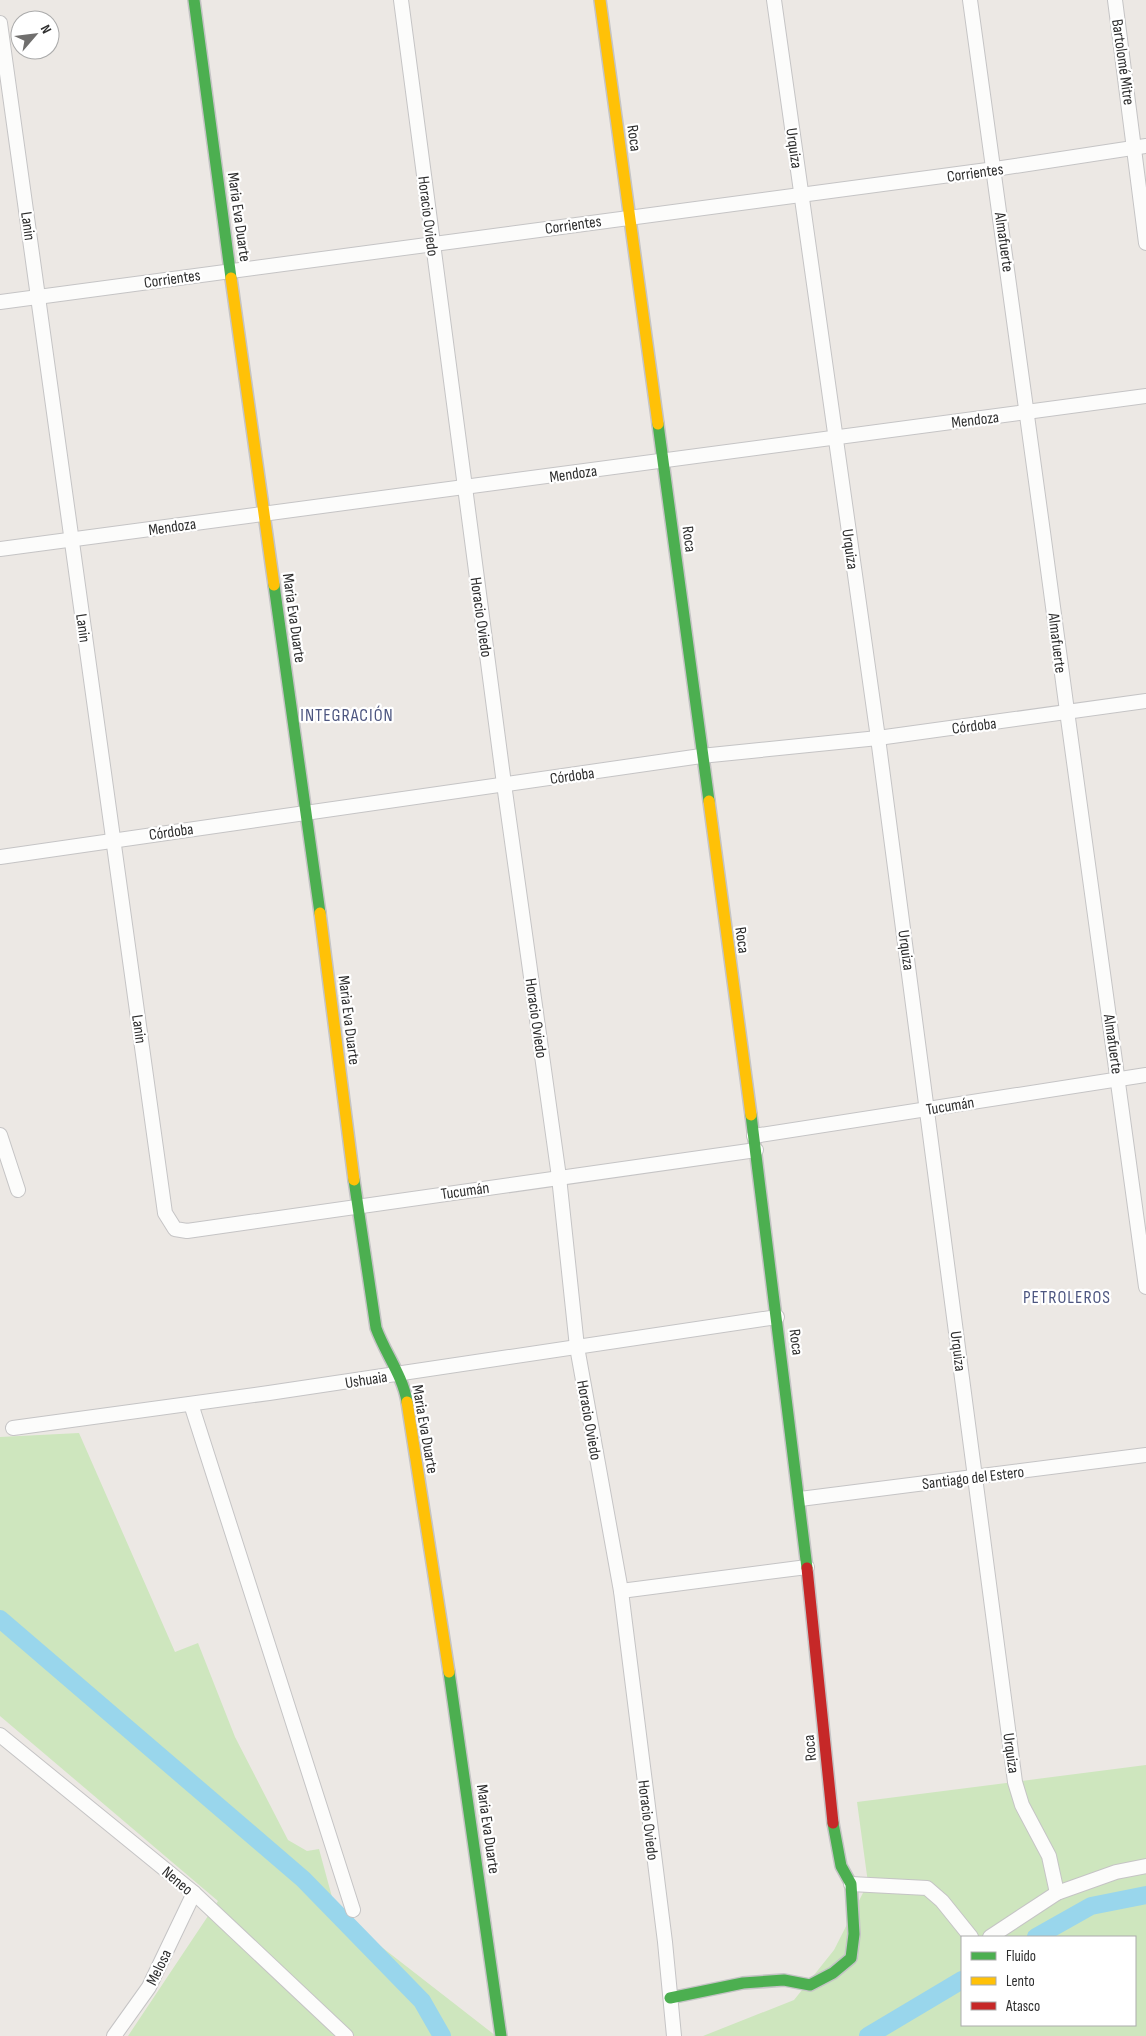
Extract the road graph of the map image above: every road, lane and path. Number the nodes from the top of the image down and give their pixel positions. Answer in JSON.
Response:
{"nodes":[{"id":1,"x":194,"y":0,"type":"edge"},
{"id":2,"x":401,"y":0,"type":"edge"},
{"id":3,"x":600,"y":0,"type":"edge"},
{"id":4,"x":774,"y":0,"type":"edge"},
{"id":5,"x":970,"y":0,"type":"edge"},
{"id":6,"x":1116,"y":0,"type":"edge"},
{"id":7,"x":0,"y":24,"type":"edge"},
{"id":8,"x":1141,"y":147,"type":"edge"},
{"id":9,"x":994,"y":169,"type":"junction"},
{"id":10,"x":801,"y":194,"type":"junction"},
{"id":11,"x":629,"y":216,"type":"junction"},
{"id":12,"x":432,"y":243,"type":"junction"},
{"id":13,"x":1146,"y":243,"type":"edge"},
{"id":14,"x":231,"y":270,"type":"junction"},
{"id":15,"x":39,"y":296,"type":"junction"},
{"id":16,"x":0,"y":302,"type":"edge"},
{"id":17,"x":1146,"y":396,"type":"edge"},
{"id":18,"x":1029,"y":412,"type":"junction"},
{"id":19,"x":835,"y":438,"type":"junction"},
{"id":20,"x":664,"y":460,"type":"junction"},
{"id":21,"x":465,"y":487,"type":"junction"},
{"id":22,"x":263,"y":514,"type":"junction"},
{"id":23,"x":71,"y":539,"type":"junction"},
{"id":24,"x":0,"y":549,"type":"edge"},
{"id":25,"x":1146,"y":700,"type":"edge"},
{"id":26,"x":1067,"y":713,"type":"junction"},
{"id":27,"x":878,"y":738,"type":"junction"},
{"id":28,"x":701,"y":756,"type":"junction"},
{"id":29,"x":504,"y":784,"type":"junction"},
{"id":30,"x":307,"y":812,"type":"junction"},
{"id":31,"x":115,"y":840,"type":"junction"},
{"id":32,"x":0,"y":857,"type":"edge"},
{"id":33,"x":1146,"y":1075,"type":"edge"},
{"id":34,"x":1119,"y":1078,"type":"junction"},
{"id":35,"x":928,"y":1108,"type":"junction"},
{"id":36,"x":0,"y":1135,"type":"edge"},
{"id":37,"x":754,"y":1136,"type":"junction"},
{"id":38,"x":756,"y":1150,"type":"junction"},
{"id":39,"x":559,"y":1177,"type":"junction"},
{"id":40,"x":18,"y":1190,"type":"dead end"},
{"id":41,"x":357,"y":1205,"type":"junction"},
{"id":42,"x":175,"y":1229,"type":"joint"},
{"id":43,"x":1146,"y":1287,"type":"edge"},
{"id":44,"x":777,"y":1317,"type":"junction"},
{"id":45,"x":577,"y":1347,"type":"junction"},
{"id":46,"x":399,"y":1374,"type":"junction"},
{"id":47,"x":191,"y":1404,"type":"junction"},
{"id":48,"x":13,"y":1428,"type":"dead end"},
{"id":49,"x":1146,"y":1455,"type":"edge"},
{"id":50,"x":975,"y":1476,"type":"junction"},
{"id":51,"x":800,"y":1499,"type":"junction"},
{"id":52,"x":807,"y":1567,"type":"junction"},
{"id":53,"x":620,"y":1591,"type":"junction"},
{"id":54,"x":0,"y":1735,"type":"edge"},
{"id":55,"x":1146,"y":1866,"type":"edge"},
{"id":56,"x":851,"y":1884,"type":"junction"},
{"id":57,"x":194,"y":1893,"type":"junction"},
{"id":58,"x":1057,"y":1893,"type":"junction"},
{"id":59,"x":353,"y":1910,"type":"dead end"},
{"id":60,"x":970,"y":1936,"type":"edge"},
{"id":61,"x":992,"y":1936,"type":"edge"},
{"id":62,"x":670,"y":1998,"type":"junction"},
{"id":63,"x":114,"y":2036,"type":"edge"},
{"id":64,"x":346,"y":2036,"type":"edge"},
{"id":65,"x":501,"y":2036,"type":"edge"},
{"id":66,"x":674,"y":2036,"type":"edge"}],
"edges":[{"from":1,"to":14,"type":"street","name":"Maria Eva Duarte"},
{"from":2,"to":12,"type":"street","name":"Horacio Oviedo"},
{"from":3,"to":11,"type":"street","name":"Roca"},
{"from":4,"to":10,"type":"street","name":"Urquiza"},
{"from":5,"to":9,"type":"street","name":"Almafuerte"},
{"from":6,"to":8,"type":"street","name":"Bartolomé Mitre"},
{"from":7,"to":15,"type":"street","name":"Lanin"},
{"from":8,"to":9,"type":"street","name":"Corrientes"},
{"from":8,"to":13,"type":"street","name":"Bartolomé Mitre"},
{"from":9,"to":10,"type":"street","name":"Corrientes"},
{"from":9,"to":18,"type":"street","name":"Almafuerte"},
{"from":10,"to":11,"type":"street","name":"Corrientes"},
{"from":10,"to":19,"type":"street","name":"Urquiza"},
{"from":11,"to":12,"type":"street","name":"Corrientes"},
{"from":11,"to":20,"type":"street","name":"Roca"},
{"from":12,"to":14,"type":"street","name":"Corrientes"},
{"from":12,"to":21,"type":"street","name":"Horacio Oviedo"},
{"from":14,"to":15,"type":"street","name":"Corrientes"},
{"from":14,"to":22,"type":"street","name":"Maria Eva Duarte"},
{"from":15,"to":16,"type":"street","name":"Corrientes"},
{"from":15,"to":23,"type":"street","name":"Lanin"},
{"from":17,"to":18,"type":"street","name":"Mendoza"},
{"from":18,"to":19,"type":"street","name":"Mendoza"},
{"from":18,"to":26,"type":"street","name":"Almafuerte"},
{"from":19,"to":20,"type":"street","name":"Mendoza"},
{"from":19,"to":27,"type":"street","name":"Urquiza"},
{"from":20,"to":21,"type":"street","name":"Mendoza"},
{"from":20,"to":28,"type":"street","name":"Roca"},
{"from":21,"to":22,"type":"street","name":"Mendoza"},
{"from":21,"to":29,"type":"street","name":"Horacio Oviedo"},
{"from":22,"to":23,"type":"street","name":"Mendoza"},
{"from":22,"to":30,"type":"street","name":"Maria Eva Duarte"},
{"from":23,"to":24,"type":"street","name":"Mendoza"},
{"from":23,"to":31,"type":"street","name":"Lanin"},
{"from":25,"to":26,"type":"street","name":"Córdoba"},
{"from":26,"to":27,"type":"street","name":"Córdoba"},
{"from":26,"to":34,"type":"street","name":"Almafuerte"},
{"from":27,"to":28,"type":"street","name":"Córdoba"},
{"from":27,"to":35,"type":"street","name":"Urquiza"},
{"from":28,"to":29,"type":"street","name":"Córdoba"},
{"from":28,"to":37,"type":"street","name":"Roca"},
{"from":29,"to":30,"type":"street","name":"Córdoba"},
{"from":29,"to":39,"type":"street","name":"Horacio Oviedo"},
{"from":30,"to":31,"type":"street","name":"Córdoba"},
{"from":30,"to":41,"type":"street","name":"Maria Eva Duarte"},
{"from":31,"to":32,"type":"street","name":"Córdoba"},
{"from":31,"to":42,"type":"street","name":"Lanin"},
{"from":33,"to":34,"type":"street","name":"Tucumán"},
{"from":34,"to":35,"type":"street","name":"Tucumán"},
{"from":34,"to":43,"type":"street","name":"Almafuerte"},
{"from":35,"to":37,"type":"street","name":"Tucumán"},
{"from":35,"to":50,"type":"street","name":"Urquiza"},
{"from":36,"to":40,"type":"street"},
{"from":37,"to":38,"type":"street","name":"Roca"},
{"from":38,"to":39,"type":"street","name":"Tucumán"},
{"from":38,"to":44,"type":"street","name":"Roca"},
{"from":39,"to":41,"type":"street","name":"Tucumán"},
{"from":39,"to":45,"type":"street","name":"Horacio Oviedo"},
{"from":41,"to":42,"type":"street","name":"Tucumán"},
{"from":41,"to":46,"type":"street","name":"Maria Eva Duarte"},
{"from":44,"to":45,"type":"street","name":"Ushuaia"},
{"from":44,"to":51,"type":"street","name":"Roca"},
{"from":45,"to":46,"type":"street","name":"Ushuaia"},
{"from":45,"to":53,"type":"street","name":"Horacio Oviedo"},
{"from":46,"to":47,"type":"street","name":"Ushuaia"},
{"from":46,"to":65,"type":"street","name":"Maria Eva Duarte"},
{"from":47,"to":48,"type":"street","name":"Ushuaia"},
{"from":47,"to":59,"type":"street"},
{"from":49,"to":50,"type":"street","name":"Santiago del Estero"},
{"from":50,"to":51,"type":"street","name":"Santiago del Estero"},
{"from":50,"to":58,"type":"street","name":"Urquiza"},
{"from":51,"to":52,"type":"street","name":"Roca"},
{"from":52,"to":53,"type":"street"},
{"from":52,"to":56,"type":"street","name":"Roca"},
{"from":53,"to":62,"type":"street","name":"Horacio Oviedo"},
{"from":54,"to":57,"type":"street","name":"Neneo"},
{"from":55,"to":58,"type":"street"},
{"from":56,"to":60,"type":"street"},
{"from":56,"to":62,"type":"street"},
{"from":57,"to":63,"type":"street","name":"Melosa"},
{"from":57,"to":64,"type":"street","name":"Neneo"},
{"from":58,"to":61,"type":"street"},
{"from":62,"to":66,"type":"street","name":"Horacio Oviedo"}]}
